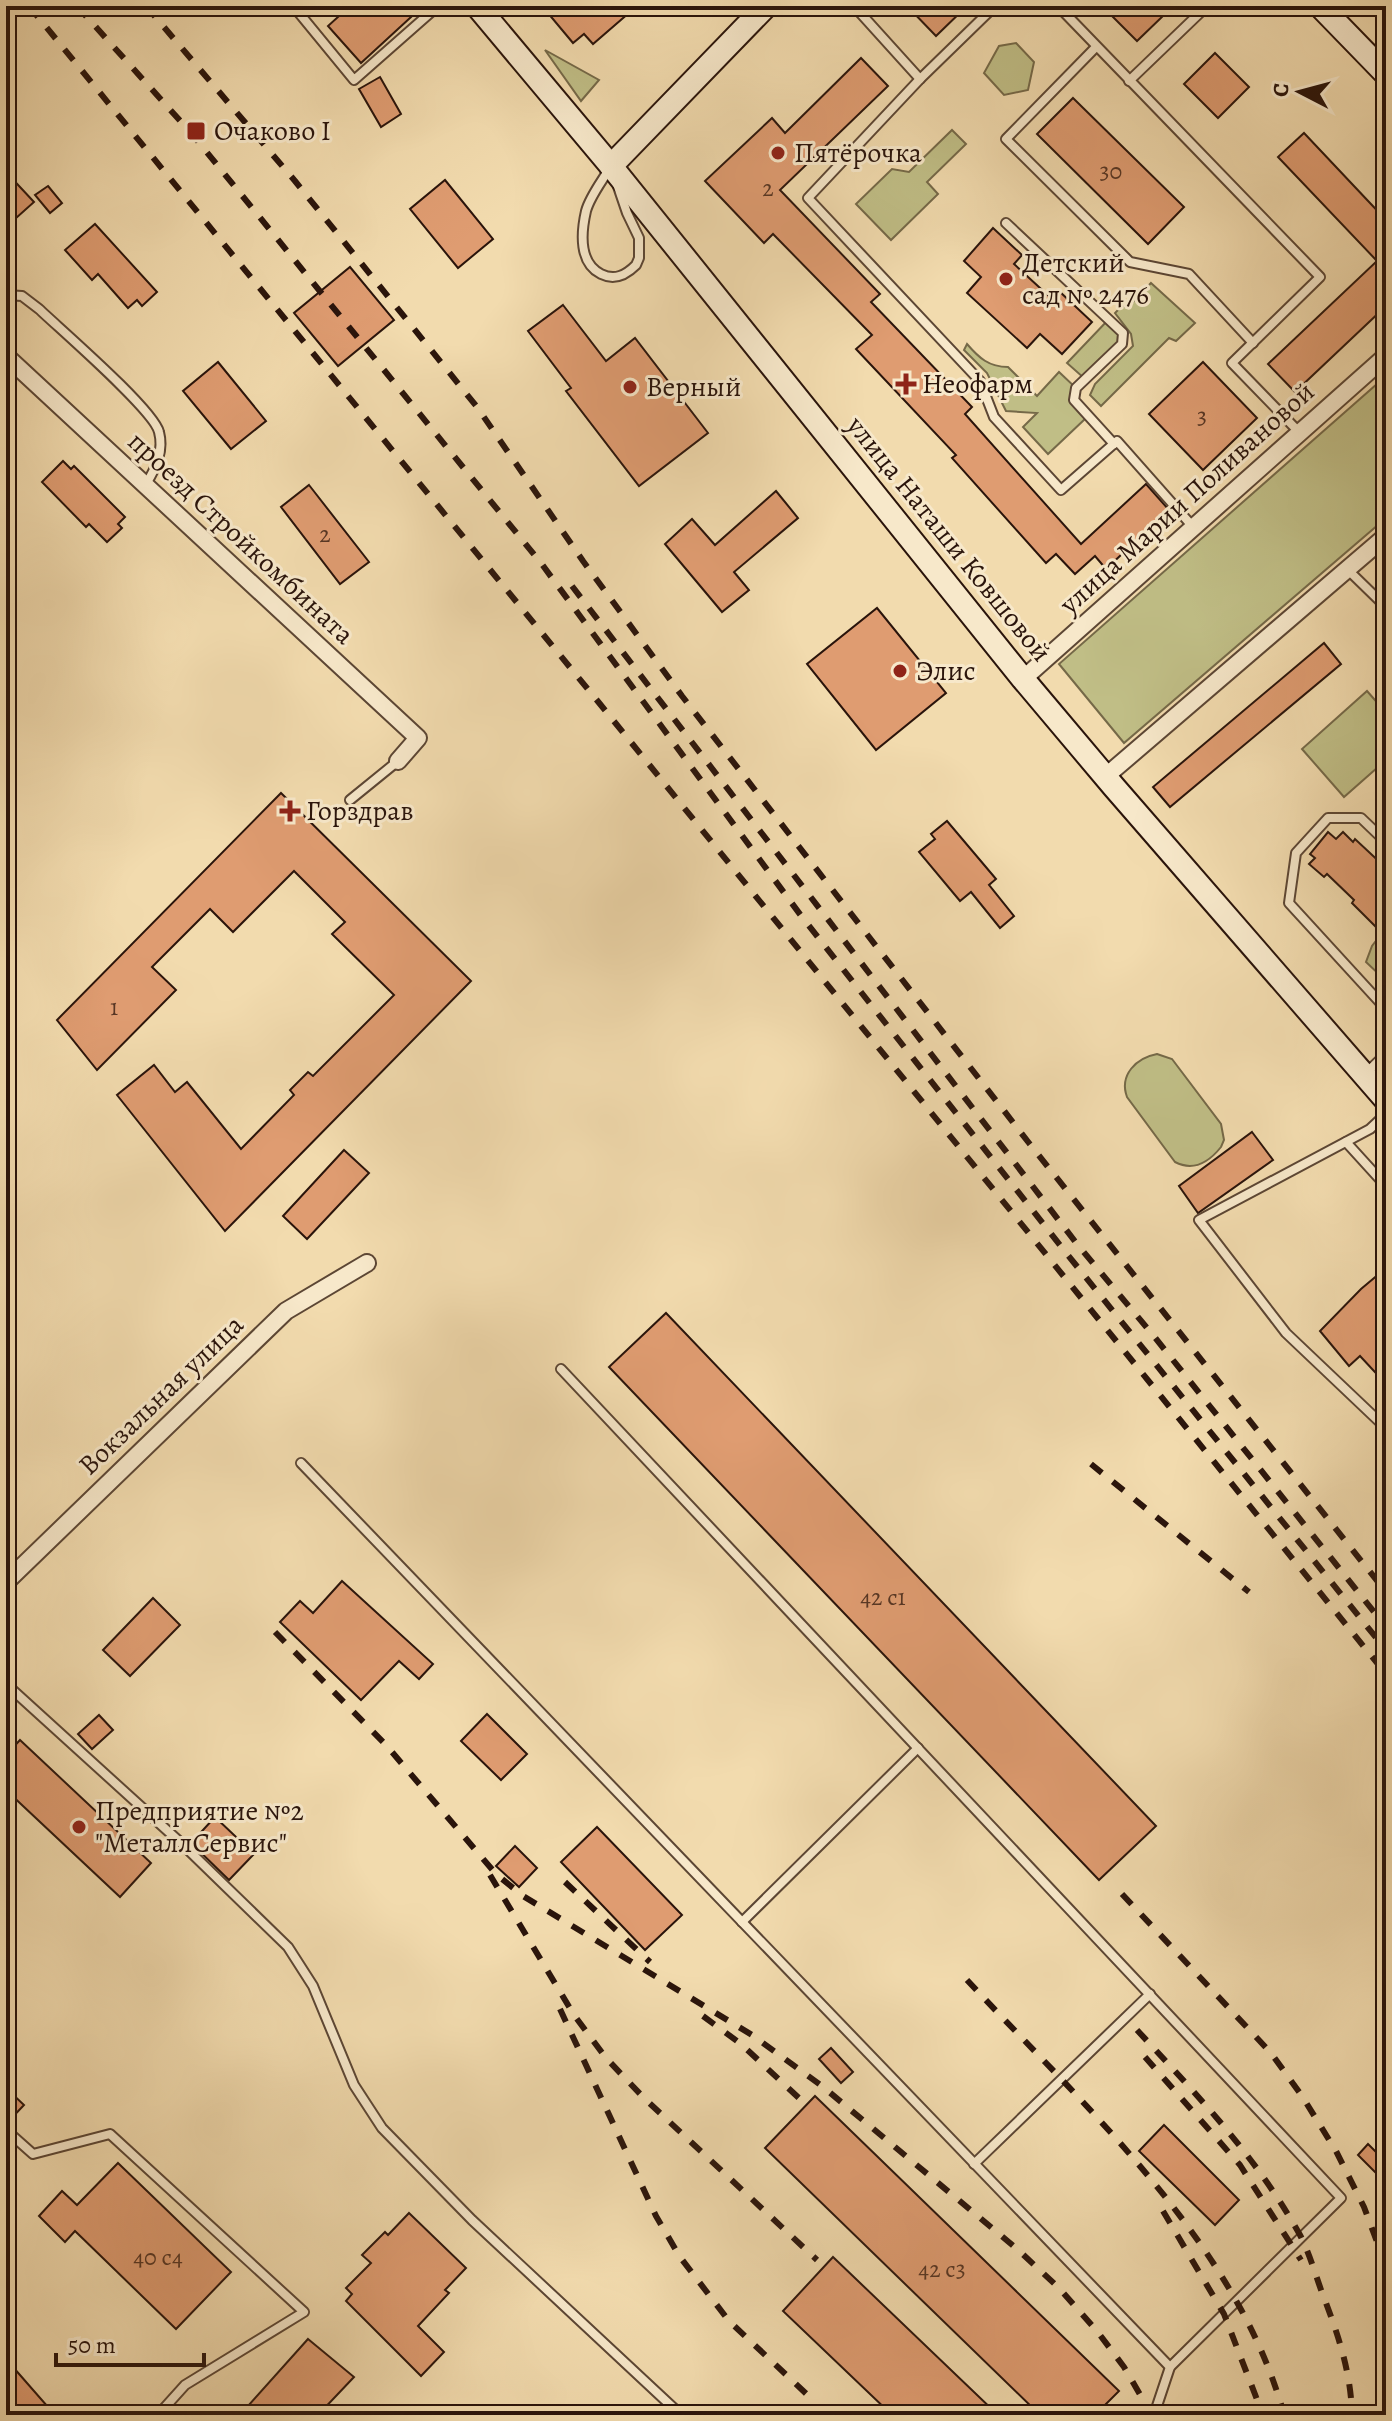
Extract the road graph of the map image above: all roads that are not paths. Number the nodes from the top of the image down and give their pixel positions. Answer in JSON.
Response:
{"nodes":[{"id":1,"x":307,"y":6,"type":"edge"},
{"id":2,"x":438,"y":6,"type":"edge"},
{"id":3,"x":468,"y":6,"type":"edge"},
{"id":4,"x":478,"y":6,"type":"edge"},
{"id":5,"x":766,"y":6,"type":"edge"},
{"id":6,"x":995,"y":6,"type":"edge"},
{"id":7,"x":1058,"y":6,"type":"edge"},
{"id":8,"x":1207,"y":6,"type":"edge"},
{"id":9,"x":1320,"y":6,"type":"edge"},
{"id":10,"x":859,"y":8,"type":"edge"},
{"id":11,"x":1096,"y":47,"type":"junction"},
{"id":12,"x":1383,"y":64,"type":"edge"},
{"id":13,"x":920,"y":79,"type":"junction"},
{"id":14,"x":1129,"y":81,"type":"junction"},
{"id":15,"x":611,"y":166,"type":"junction"},
{"id":16,"x":1006,"y":223,"type":"dead end"},
{"id":17,"x":6,"y":295,"type":"edge"},
{"id":18,"x":1253,"y":343,"type":"junction"},
{"id":19,"x":6,"y":356,"type":"edge"},
{"id":20,"x":1386,"y":356,"type":"edge"},
{"id":21,"x":1300,"y":433,"type":"junction"},
{"id":22,"x":1114,"y":444,"type":"junction"},
{"id":23,"x":146,"y":484,"type":"junction"},
{"id":24,"x":1194,"y":528,"type":"junction"},
{"id":25,"x":1386,"y":536,"type":"edge"},
{"id":26,"x":1347,"y":569,"type":"junction"},
{"id":27,"x":1386,"y":607,"type":"edge"},
{"id":28,"x":1023,"y":679,"type":"junction"},
{"id":29,"x":398,"y":761,"type":"joint"},
{"id":30,"x":1105,"y":777,"type":"junction"},
{"id":31,"x":350,"y":800,"type":"dead end"},
{"id":32,"x":1386,"y":842,"type":"edge"},
{"id":33,"x":1386,"y":1009,"type":"edge"},
{"id":34,"x":1386,"y":1054,"type":"edge"},
{"id":35,"x":1364,"y":1075,"type":"junction"},
{"id":36,"x":1386,"y":1100,"type":"edge"},
{"id":37,"x":1386,"y":1114,"type":"edge"},
{"id":38,"x":1346,"y":1142,"type":"junction"},
{"id":39,"x":1386,"y":1186,"type":"edge"},
{"id":40,"x":367,"y":1263,"type":"dead end"},
{"id":41,"x":561,"y":1369,"type":"dead end"},
{"id":42,"x":1386,"y":1428,"type":"edge"},
{"id":43,"x":301,"y":1463,"type":"dead end"},
{"id":44,"x":6,"y":1582,"type":"edge"},
{"id":45,"x":6,"y":1684,"type":"edge"},
{"id":46,"x":918,"y":1748,"type":"junction"},
{"id":47,"x":742,"y":1922,"type":"junction"},
{"id":48,"x":1150,"y":1994,"type":"junction"},
{"id":49,"x":6,"y":2130,"type":"edge"},
{"id":50,"x":974,"y":2164,"type":"junction"},
{"id":51,"x":1170,"y":2367,"type":"junction"},
{"id":52,"x":158,"y":2415,"type":"edge"},
{"id":53,"x":681,"y":2415,"type":"edge"},
{"id":54,"x":1154,"y":2415,"type":"edge"}],
"edges":[{"from":1,"to":2,"type":"lane"},
{"from":3,"to":4,"type":"lane"},
{"from":4,"to":15,"type":"street","name":"улица Наташи Ковшовой"},
{"from":5,"to":15,"type":"street"},
{"from":6,"to":13,"type":"lane"},
{"from":7,"to":11,"type":"lane"},
{"from":8,"to":14,"type":"lane"},
{"from":9,"to":12,"type":"street"},
{"from":10,"to":13,"type":"lane"},
{"from":11,"to":14,"type":"lane"},
{"from":11,"to":18,"type":"lane"},
{"from":13,"to":22,"type":"lane"},
{"from":14,"to":18,"type":"lane"},
{"from":15,"to":15,"type":"lane"},
{"from":15,"to":28,"type":"street","name":"улица Наташи Ковшовой"},
{"from":16,"to":22,"type":"lane"},
{"from":17,"to":23,"type":"lane"},
{"from":18,"to":21,"type":"lane"},
{"from":19,"to":23,"type":"street","name":"проезд Стройкомбината"},
{"from":20,"to":21,"type":"street","name":"улица Марии Поливановой"},
{"from":21,"to":24,"type":"street","name":"улица Марии Поливановой"},
{"from":22,"to":24,"type":"lane"},
{"from":23,"to":29,"type":"street","name":"проезд Стройкомбината"},
{"from":24,"to":28,"type":"street","name":"улица Марии Поливановой"},
{"from":25,"to":26,"type":"street"},
{"from":26,"to":27,"type":"lane"},
{"from":26,"to":30,"type":"street"},
{"from":28,"to":30,"type":"street","name":"улица Наташи Ковшовой"},
{"from":29,"to":31,"type":"lane"},
{"from":30,"to":35,"type":"street","name":"улица Наташи Ковшовой"},
{"from":32,"to":33,"type":"lane"},
{"from":34,"to":35,"type":"lane"},
{"from":35,"to":36,"type":"street","name":"улица Наташи Ковшовой"},
{"from":37,"to":38,"type":"lane"},
{"from":38,"to":39,"type":"lane"},
{"from":38,"to":42,"type":"lane"},
{"from":40,"to":44,"type":"street","name":"Вокзальная улица"},
{"from":41,"to":46,"type":"lane"},
{"from":43,"to":47,"type":"lane"},
{"from":45,"to":53,"type":"lane"},
{"from":46,"to":47,"type":"lane"},
{"from":46,"to":48,"type":"lane"},
{"from":47,"to":50,"type":"lane"},
{"from":48,"to":50,"type":"lane"},
{"from":48,"to":51,"type":"lane"},
{"from":49,"to":52,"type":"lane"},
{"from":50,"to":51,"type":"lane"},
{"from":51,"to":54,"type":"lane"}]}
